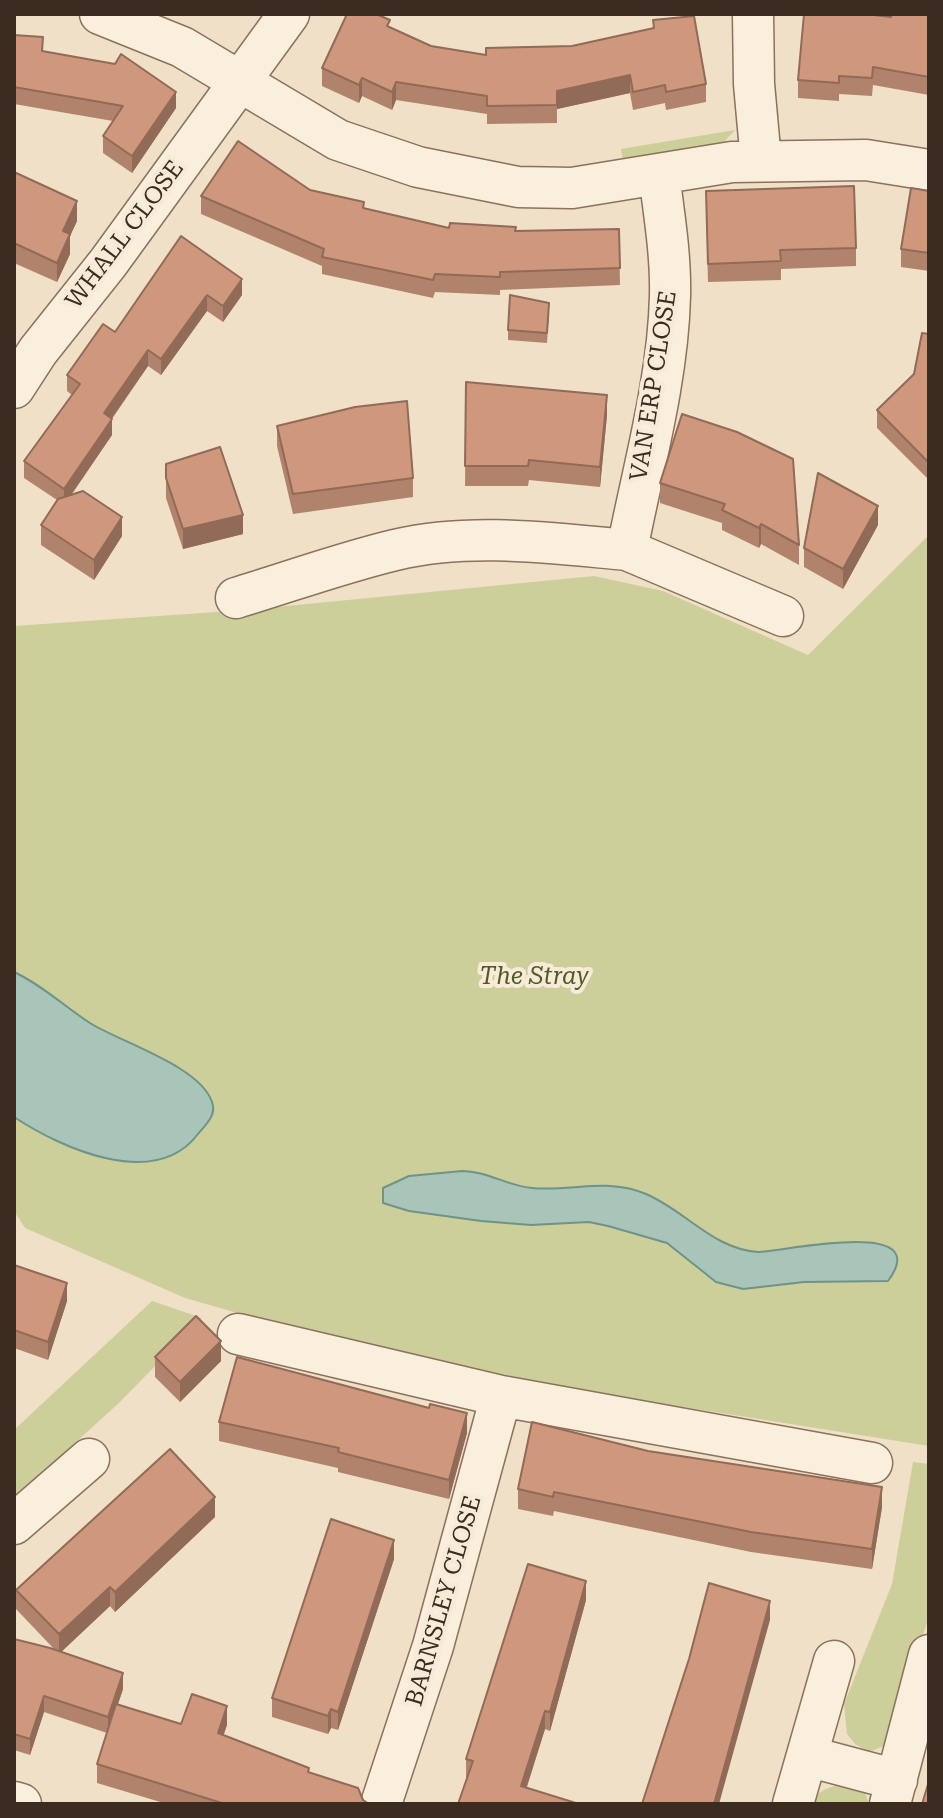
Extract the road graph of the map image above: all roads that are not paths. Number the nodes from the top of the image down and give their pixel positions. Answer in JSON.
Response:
{"nodes":[{"id":1,"x":100,"y":14,"type":"edge"},
{"id":2,"x":289,"y":14,"type":"edge"},
{"id":3,"x":753,"y":14,"type":"edge"},
{"id":4,"x":237,"y":82,"type":"junction"},
{"id":5,"x":761,"y":161,"type":"junction"},
{"id":6,"x":929,"y":170,"type":"edge"},
{"id":7,"x":659,"y":174,"type":"junction"},
{"id":8,"x":14,"y":388,"type":"edge"},
{"id":9,"x":627,"y":550,"type":"junction"},
{"id":10,"x":236,"y":598,"type":"dead end"},
{"id":11,"x":783,"y":616,"type":"dead end"},
{"id":12,"x":238,"y":1334,"type":"dead end"},
{"id":13,"x":501,"y":1396,"type":"junction"},
{"id":14,"x":89,"y":1459,"type":"dead end"},
{"id":15,"x":872,"y":1463,"type":"dead end"},
{"id":16,"x":14,"y":1524,"type":"edge"},
{"id":17,"x":929,"y":1655,"type":"edge"},
{"id":18,"x":834,"y":1661,"type":"dead end"},
{"id":19,"x":807,"y":1756,"type":"junction"},
{"id":20,"x":893,"y":1792,"type":"edge"},
{"id":21,"x":14,"y":1802,"type":"edge"},
{"id":22,"x":21,"y":1804,"type":"edge"},
{"id":23,"x":381,"y":1804,"type":"edge"},
{"id":24,"x":793,"y":1804,"type":"edge"}],
"edges":[{"from":1,"to":4,"type":"street"},
{"from":2,"to":4,"type":"street","name":"WHALL CLOSE"},
{"from":3,"to":5,"type":"street"},
{"from":4,"to":7,"type":"street"},
{"from":4,"to":8,"type":"street","name":"WHALL CLOSE"},
{"from":5,"to":6,"type":"street"},
{"from":5,"to":7,"type":"street"},
{"from":7,"to":9,"type":"street","name":"VAN ERP CLOSE"},
{"from":9,"to":10,"type":"street"},
{"from":9,"to":11,"type":"street"},
{"from":12,"to":13,"type":"street"},
{"from":13,"to":15,"type":"street"},
{"from":13,"to":23,"type":"street","name":"BARNSLEY CLOSE"},
{"from":14,"to":16,"type":"street"},
{"from":17,"to":20,"type":"street"},
{"from":18,"to":19,"type":"street"},
{"from":19,"to":20,"type":"street"},
{"from":19,"to":24,"type":"street"},
{"from":21,"to":22,"type":"street"}]}
